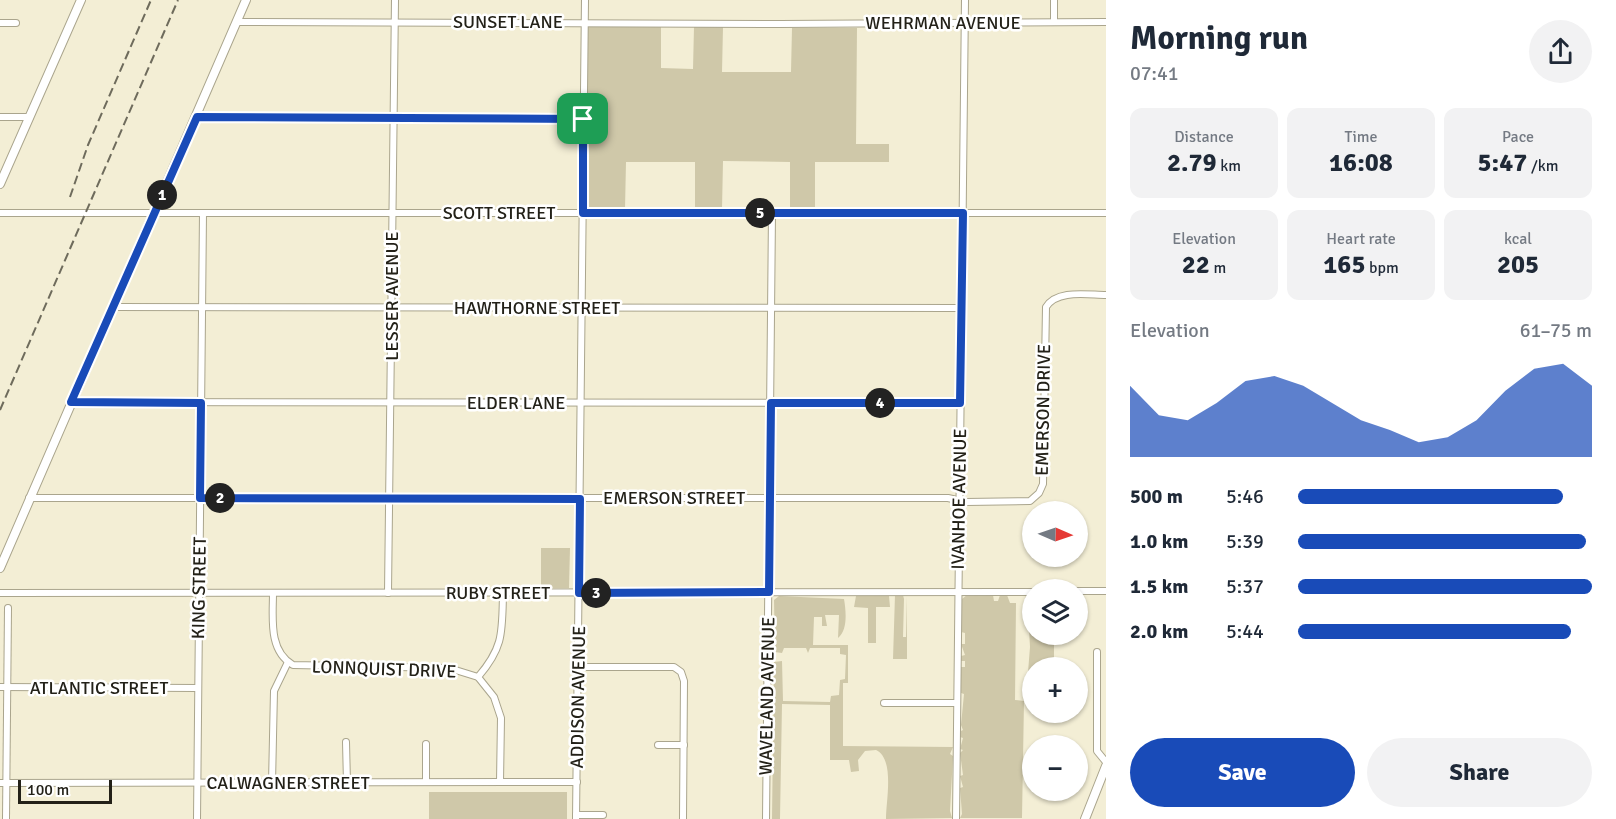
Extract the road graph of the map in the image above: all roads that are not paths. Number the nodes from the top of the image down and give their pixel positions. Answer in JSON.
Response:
{"nodes":[{"id":1,"x":81,"y":0,"type":"edge"},
{"id":2,"x":246,"y":0,"type":"edge"},
{"id":3,"x":395,"y":0,"type":"edge"},
{"id":4,"x":585,"y":0,"type":"edge"},
{"id":5,"x":965,"y":0,"type":"edge"},
{"id":6,"x":1054,"y":0,"type":"edge"},
{"id":7,"x":236,"y":22,"type":"junction"},
{"id":8,"x":394,"y":22,"type":"junction"},
{"id":9,"x":1054,"y":22,"type":"junction"},
{"id":10,"x":1106,"y":22,"type":"edge"},
{"id":11,"x":0,"y":23,"type":"edge"},
{"id":12,"x":16,"y":23,"type":"dead end"},
{"id":13,"x":585,"y":23,"type":"junction"},
{"id":14,"x":964,"y":23,"type":"junction"},
{"id":15,"x":780,"y":24,"type":"joint"},
{"id":16,"x":0,"y":117,"type":"edge"},
{"id":17,"x":30,"y":117,"type":"junction"},
{"id":18,"x":197,"y":117,"type":"junction"},
{"id":19,"x":393,"y":118,"type":"junction"},
{"id":20,"x":583,"y":119,"type":"junction"},
{"id":21,"x":0,"y":184,"type":"edge"},
{"id":22,"x":0,"y":213,"type":"edge"},
{"id":23,"x":154,"y":213,"type":"junction"},
{"id":24,"x":203,"y":213,"type":"junction"},
{"id":25,"x":392,"y":213,"type":"junction"},
{"id":26,"x":583,"y":213,"type":"junction"},
{"id":27,"x":772,"y":213,"type":"junction"},
{"id":28,"x":963,"y":213,"type":"junction"},
{"id":29,"x":1106,"y":213,"type":"edge"},
{"id":30,"x":1106,"y":295,"type":"edge"},
{"id":31,"x":112,"y":307,"type":"junction"},
{"id":32,"x":202,"y":308,"type":"junction"},
{"id":33,"x":392,"y":308,"type":"junction"},
{"id":34,"x":582,"y":308,"type":"junction"},
{"id":35,"x":771,"y":308,"type":"junction"},
{"id":36,"x":962,"y":308,"type":"junction"},
{"id":37,"x":71,"y":402,"type":"junction"},
{"id":38,"x":201,"y":403,"type":"junction"},
{"id":39,"x":391,"y":403,"type":"junction"},
{"id":40,"x":581,"y":403,"type":"junction"},
{"id":41,"x":771,"y":403,"type":"junction"},
{"id":42,"x":960,"y":403,"type":"junction"},
{"id":43,"x":29,"y":498,"type":"junction"},
{"id":44,"x":200,"y":498,"type":"junction"},
{"id":45,"x":390,"y":498,"type":"junction"},
{"id":46,"x":769,"y":498,"type":"junction"},
{"id":47,"x":580,"y":499,"type":"junction"},
{"id":48,"x":959,"y":500,"type":"junction"},
{"id":49,"x":0,"y":568,"type":"edge"},
{"id":50,"x":1088,"y":591,"type":"edge"},
{"id":51,"x":1106,"y":591,"type":"edge"},
{"id":52,"x":199,"y":592,"type":"junction"},
{"id":53,"x":769,"y":592,"type":"junction"},
{"id":54,"x":958,"y":592,"type":"junction"},
{"id":55,"x":1022,"y":592,"type":"edge"},
{"id":56,"x":0,"y":593,"type":"edge"},
{"id":57,"x":273,"y":593,"type":"junction"},
{"id":58,"x":388,"y":593,"type":"junction"},
{"id":59,"x":503,"y":593,"type":"junction"},
{"id":60,"x":579,"y":593,"type":"junction"},
{"id":61,"x":8,"y":608,"type":"dead end"},
{"id":62,"x":1097,"y":652,"type":"dead end"},
{"id":63,"x":288,"y":662,"type":"junction"},
{"id":64,"x":578,"y":667,"type":"junction"},
{"id":65,"x":478,"y":677,"type":"junction"},
{"id":66,"x":4,"y":687,"type":"edge"},
{"id":67,"x":198,"y":688,"type":"junction"},
{"id":68,"x":884,"y":703,"type":"dead end"},
{"id":69,"x":957,"y":703,"type":"junction"},
{"id":70,"x":346,"y":742,"type":"dead end"},
{"id":71,"x":426,"y":744,"type":"dead end"},
{"id":72,"x":658,"y":745,"type":"dead end"},
{"id":73,"x":684,"y":745,"type":"junction"},
{"id":74,"x":1106,"y":764,"type":"edge"},
{"id":75,"x":426,"y":782,"type":"junction"},
{"id":76,"x":500,"y":782,"type":"junction"},
{"id":77,"x":577,"y":782,"type":"junction"},
{"id":78,"x":3,"y":783,"type":"edge"},
{"id":79,"x":197,"y":783,"type":"junction"},
{"id":80,"x":272,"y":783,"type":"junction"},
{"id":81,"x":347,"y":783,"type":"junction"},
{"id":82,"x":603,"y":815,"type":"dead end"},
{"id":83,"x":576,"y":817,"type":"edge"},
{"id":84,"x":6,"y":819,"type":"edge"},
{"id":85,"x":197,"y":819,"type":"edge"},
{"id":86,"x":683,"y":819,"type":"edge"},
{"id":87,"x":766,"y":819,"type":"edge"},
{"id":88,"x":956,"y":819,"type":"edge"},
{"id":89,"x":1085,"y":819,"type":"edge"}],
"edges":[{"from":1,"to":17,"type":"street"},
{"from":2,"to":7,"type":"street"},
{"from":3,"to":8,"type":"street","name":"LESSER AVENUE"},
{"from":4,"to":13,"type":"street","name":"ADDISON AVENUE"},
{"from":5,"to":14,"type":"street","name":"IVANHOE AVENUE"},
{"from":6,"to":9,"type":"street"},
{"from":7,"to":8,"type":"street","name":"SUNSET LANE"},
{"from":7,"to":18,"type":"street"},
{"from":8,"to":13,"type":"street","name":"SUNSET LANE"},
{"from":8,"to":19,"type":"street","name":"LESSER AVENUE"},
{"from":9,"to":10,"type":"street","name":"WEHRMAN AVENUE"},
{"from":9,"to":14,"type":"street","name":"WEHRMAN AVENUE"},
{"from":11,"to":12,"type":"street"},
{"from":13,"to":15,"type":"street","name":"SUNSET LANE"},
{"from":13,"to":20,"type":"street","name":"ADDISON AVENUE"},
{"from":14,"to":15,"type":"street","name":"WEHRMAN AVENUE"},
{"from":14,"to":28,"type":"street","name":"IVANHOE AVENUE"},
{"from":16,"to":17,"type":"street"},
{"from":17,"to":21,"type":"street"},
{"from":18,"to":19,"type":"street"},
{"from":18,"to":23,"type":"street"},
{"from":19,"to":20,"type":"street"},
{"from":19,"to":25,"type":"street","name":"LESSER AVENUE"},
{"from":20,"to":26,"type":"street","name":"ADDISON AVENUE"},
{"from":22,"to":23,"type":"street","name":"SCOTT STREET"},
{"from":23,"to":24,"type":"street","name":"SCOTT STREET"},
{"from":23,"to":31,"type":"street"},
{"from":24,"to":25,"type":"street","name":"SCOTT STREET"},
{"from":24,"to":32,"type":"street","name":"KING STREET"},
{"from":25,"to":26,"type":"street","name":"SCOTT STREET"},
{"from":25,"to":33,"type":"street","name":"LESSER AVENUE"},
{"from":26,"to":27,"type":"street","name":"SCOTT STREET"},
{"from":26,"to":34,"type":"street","name":"ADDISON AVENUE"},
{"from":27,"to":28,"type":"street","name":"SCOTT STREET"},
{"from":27,"to":35,"type":"street","name":"WAVELAND AVENUE"},
{"from":28,"to":29,"type":"street","name":"SCOTT STREET"},
{"from":28,"to":36,"type":"street","name":"IVANHOE AVENUE"},
{"from":30,"to":48,"type":"street","name":"EMERSON DRIVE"},
{"from":31,"to":32,"type":"street","name":"HAWTHORNE STREET"},
{"from":31,"to":37,"type":"street"},
{"from":32,"to":33,"type":"street","name":"HAWTHORNE STREET"},
{"from":32,"to":38,"type":"street","name":"KING STREET"},
{"from":33,"to":34,"type":"street","name":"HAWTHORNE STREET"},
{"from":33,"to":39,"type":"street","name":"LESSER AVENUE"},
{"from":34,"to":35,"type":"street","name":"HAWTHORNE STREET"},
{"from":34,"to":40,"type":"street","name":"ADDISON AVENUE"},
{"from":35,"to":36,"type":"street","name":"HAWTHORNE STREET"},
{"from":35,"to":41,"type":"street","name":"WAVELAND AVENUE"},
{"from":36,"to":42,"type":"street","name":"IVANHOE AVENUE"},
{"from":37,"to":38,"type":"street","name":"ELDER LANE"},
{"from":37,"to":43,"type":"street"},
{"from":38,"to":39,"type":"street","name":"ELDER LANE"},
{"from":38,"to":44,"type":"street","name":"KING STREET"},
{"from":39,"to":40,"type":"street","name":"ELDER LANE"},
{"from":39,"to":45,"type":"street","name":"LESSER AVENUE"},
{"from":40,"to":41,"type":"street","name":"ELDER LANE"},
{"from":40,"to":47,"type":"street","name":"ADDISON AVENUE"},
{"from":41,"to":42,"type":"street","name":"ELDER LANE"},
{"from":41,"to":46,"type":"street","name":"WAVELAND AVENUE"},
{"from":42,"to":48,"type":"street","name":"IVANHOE AVENUE"},
{"from":43,"to":44,"type":"street","name":"EMERSON STREET"},
{"from":43,"to":49,"type":"street"},
{"from":44,"to":45,"type":"street","name":"EMERSON STREET"},
{"from":44,"to":52,"type":"street","name":"KING STREET"},
{"from":45,"to":47,"type":"street","name":"EMERSON STREET"},
{"from":45,"to":58,"type":"street","name":"LESSER AVENUE"},
{"from":46,"to":47,"type":"street","name":"EMERSON STREET"},
{"from":46,"to":48,"type":"street","name":"EMERSON STREET"},
{"from":46,"to":53,"type":"street","name":"WAVELAND AVENUE"},
{"from":47,"to":60,"type":"street","name":"ADDISON AVENUE"},
{"from":48,"to":54,"type":"street","name":"IVANHOE AVENUE"},
{"from":50,"to":51,"type":"street"},
{"from":52,"to":56,"type":"street","name":"RUBY STREET"},
{"from":52,"to":57,"type":"street","name":"RUBY STREET"},
{"from":52,"to":67,"type":"street","name":"KING STREET"},
{"from":53,"to":54,"type":"street","name":"RUBY STREET"},
{"from":53,"to":60,"type":"street","name":"RUBY STREET"},
{"from":53,"to":87,"type":"street","name":"WAVELAND AVENUE"},
{"from":54,"to":55,"type":"street","name":"RUBY STREET"},
{"from":54,"to":69,"type":"street","name":"IVANHOE AVENUE"},
{"from":57,"to":58,"type":"street","name":"RUBY STREET"},
{"from":57,"to":63,"type":"street","name":"LONNQUIST DRIVE"},
{"from":58,"to":59,"type":"street","name":"RUBY STREET"},
{"from":59,"to":60,"type":"street","name":"RUBY STREET"},
{"from":59,"to":65,"type":"street"},
{"from":60,"to":64,"type":"street","name":"ADDISON AVENUE"},
{"from":61,"to":66,"type":"street"},
{"from":62,"to":74,"type":"street"},
{"from":63,"to":65,"type":"street","name":"LONNQUIST DRIVE"},
{"from":63,"to":80,"type":"street"},
{"from":64,"to":73,"type":"street"},
{"from":64,"to":77,"type":"street","name":"ADDISON AVENUE"},
{"from":65,"to":76,"type":"street","name":"LONNQUIST DRIVE"},
{"from":66,"to":67,"type":"street","name":"ATLANTIC STREET"},
{"from":66,"to":78,"type":"street"},
{"from":67,"to":79,"type":"street","name":"KING STREET"},
{"from":68,"to":69,"type":"street"},
{"from":69,"to":88,"type":"street","name":"IVANHOE AVENUE"},
{"from":70,"to":81,"type":"street"},
{"from":71,"to":75,"type":"street"},
{"from":72,"to":73,"type":"street"},
{"from":73,"to":86,"type":"street"},
{"from":74,"to":89,"type":"street"},
{"from":75,"to":76,"type":"street","name":"CALWAGNER STREET"},
{"from":75,"to":81,"type":"street","name":"CALWAGNER STREET"},
{"from":76,"to":77,"type":"street","name":"CALWAGNER STREET"},
{"from":77,"to":83,"type":"street","name":"ADDISON AVENUE"},
{"from":78,"to":79,"type":"street","name":"CALWAGNER STREET"},
{"from":78,"to":84,"type":"street"},
{"from":79,"to":80,"type":"street","name":"CALWAGNER STREET"},
{"from":79,"to":85,"type":"street","name":"KING STREET"},
{"from":80,"to":81,"type":"street","name":"CALWAGNER STREET"},
{"from":82,"to":83,"type":"street"}]}
